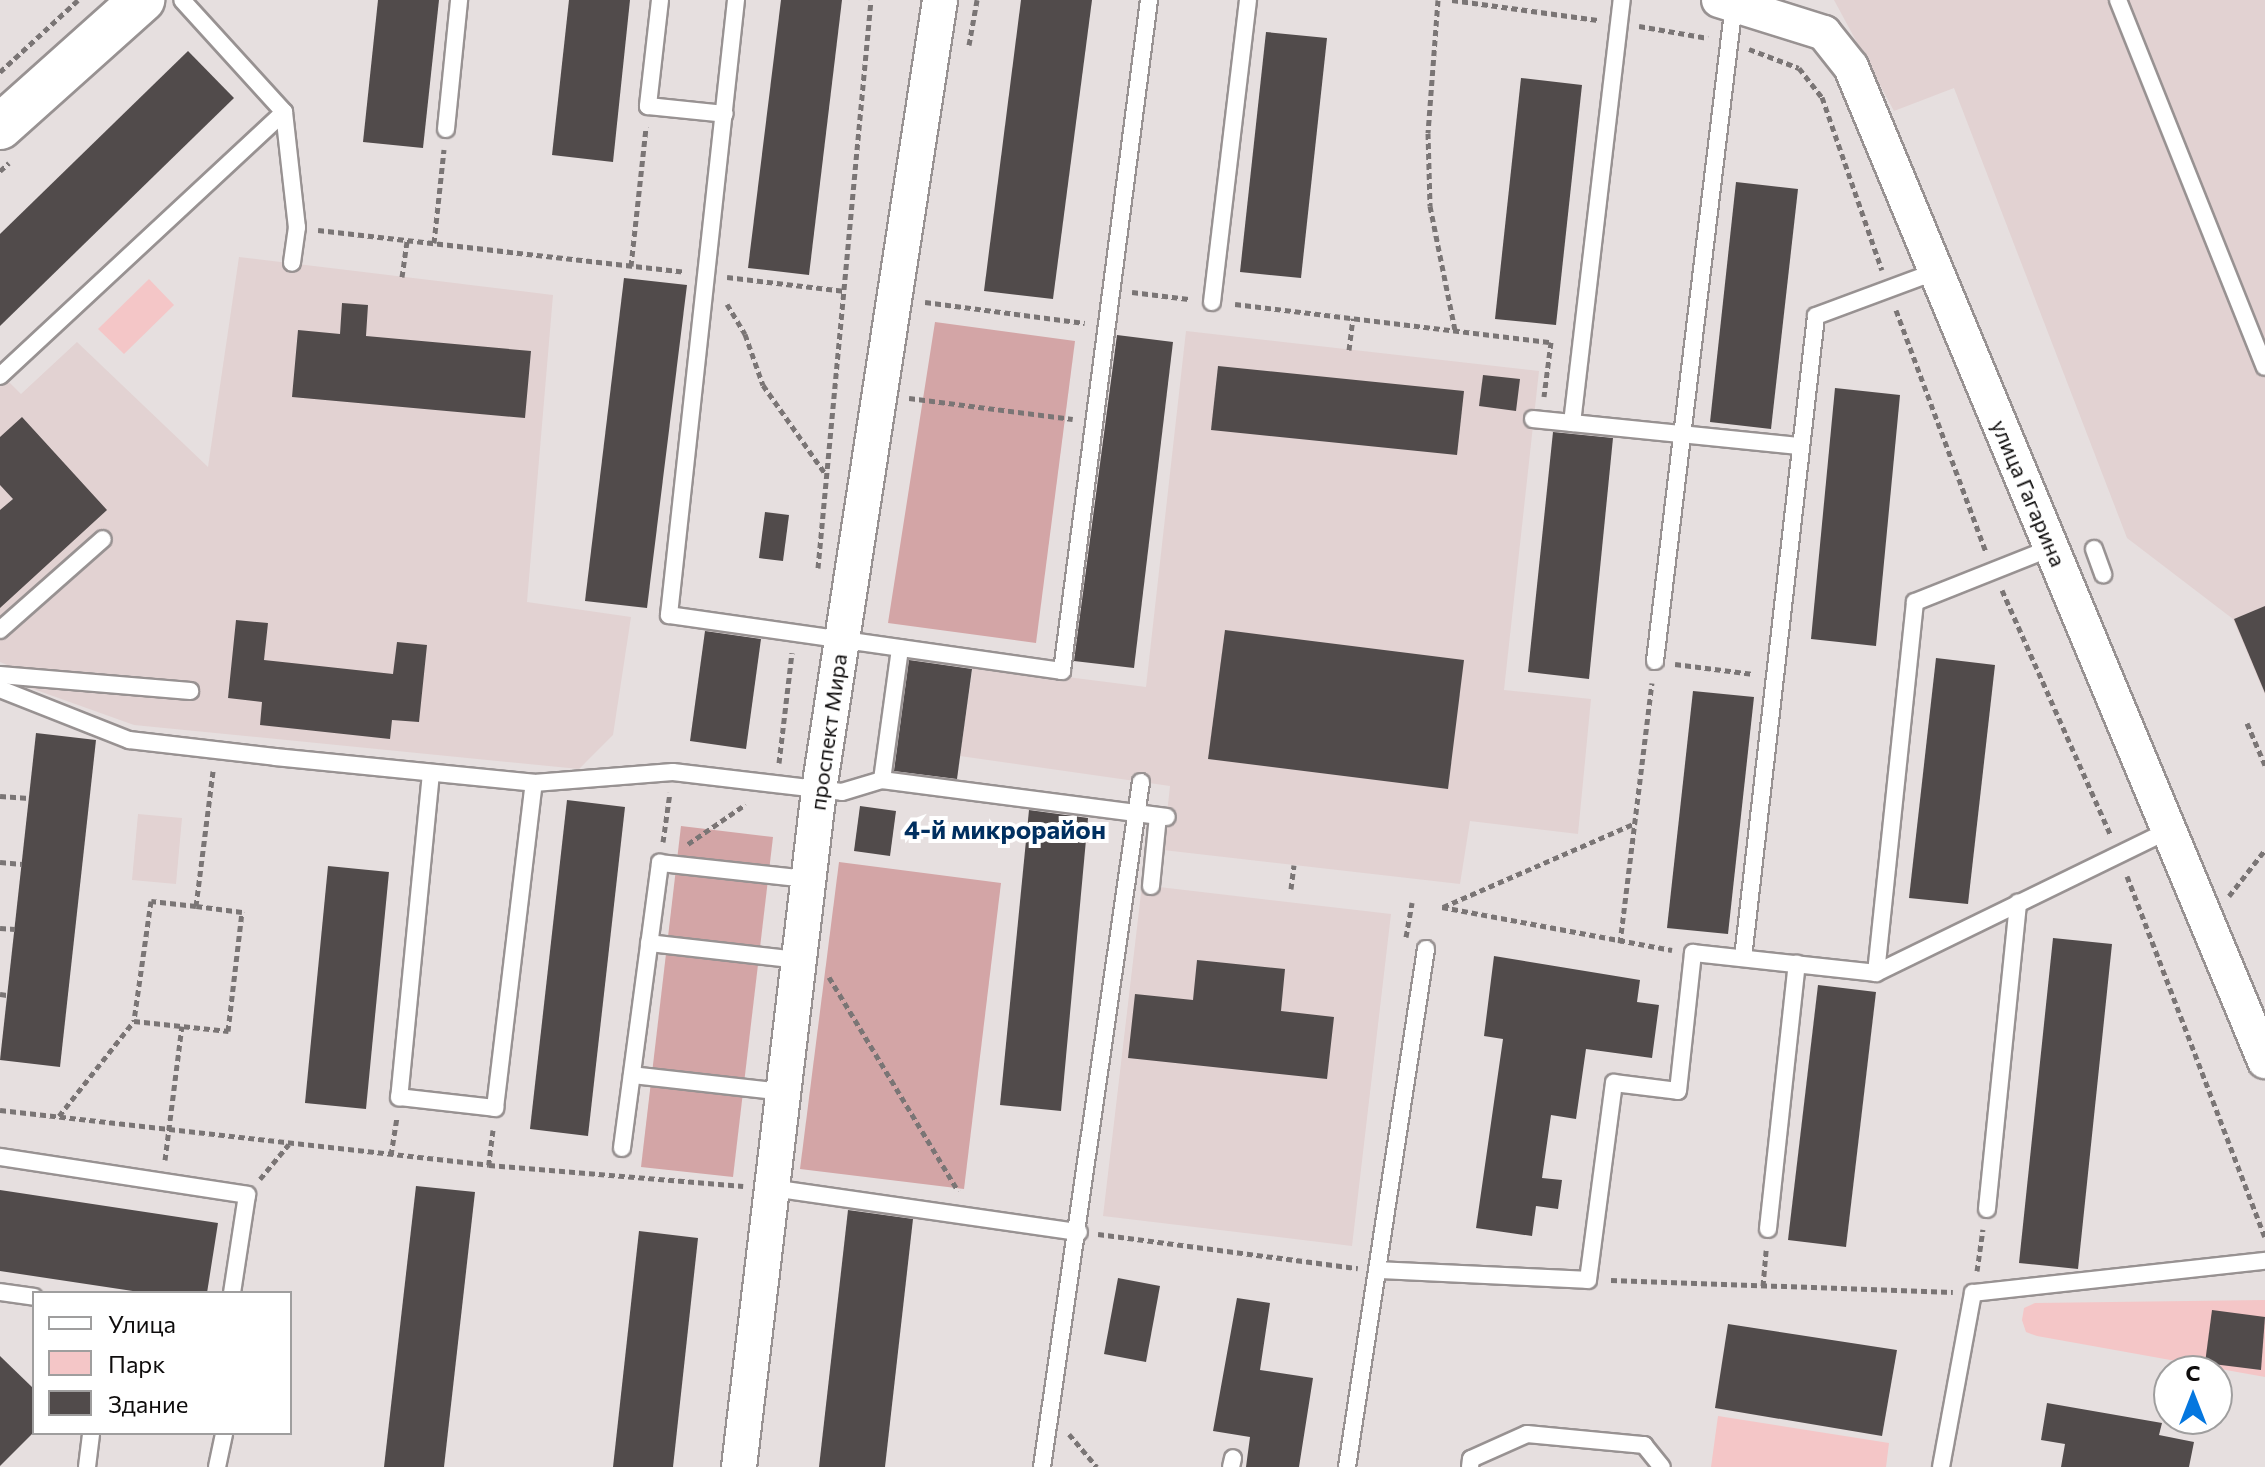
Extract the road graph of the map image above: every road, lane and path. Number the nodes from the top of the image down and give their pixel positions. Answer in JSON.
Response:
{"nodes":[{"id":1,"x":78,"y":0,"type":"edge"},
{"id":2,"x":142,"y":0,"type":"edge"},
{"id":3,"x":182,"y":0,"type":"edge"},
{"id":4,"x":459,"y":0,"type":"edge"},
{"id":5,"x":660,"y":0,"type":"edge"},
{"id":6,"x":736,"y":0,"type":"edge"},
{"id":7,"x":871,"y":0,"type":"edge"},
{"id":8,"x":940,"y":0,"type":"edge"},
{"id":9,"x":1149,"y":0,"type":"edge"},
{"id":10,"x":1248,"y":0,"type":"edge"},
{"id":11,"x":1438,"y":0,"type":"edge"},
{"id":12,"x":1452,"y":0,"type":"edge"},
{"id":13,"x":1622,"y":0,"type":"edge"},
{"id":14,"x":2118,"y":0,"type":"edge"},
{"id":15,"x":1731,"y":1,"type":"edge"},
{"id":16,"x":1620,"y":23,"type":"junction"},
{"id":17,"x":1729,"y":41,"type":"junction"},
{"id":18,"x":0,"y":72,"type":"edge"},
{"id":19,"x":648,"y":106,"type":"junction"},
{"id":20,"x":284,"y":112,"type":"junction"},
{"id":21,"x":725,"y":114,"type":"junction"},
{"id":22,"x":0,"y":127,"type":"edge"},
{"id":23,"x":446,"y":129,"type":"joint"},
{"id":24,"x":297,"y":227,"type":"junction"},
{"id":25,"x":407,"y":240,"type":"junction"},
{"id":26,"x":434,"y":243,"type":"junction"},
{"id":27,"x":292,"y":263,"type":"dead end"},
{"id":28,"x":631,"y":266,"type":"junction"},
{"id":29,"x":1937,"y":271,"type":"junction"},
{"id":30,"x":710,"y":275,"type":"junction"},
{"id":31,"x":402,"y":277,"type":"dead end"},
{"id":32,"x":1889,"y":289,"type":"junction"},
{"id":33,"x":1111,"y":290,"type":"junction"},
{"id":34,"x":845,"y":291,"type":"junction"},
{"id":35,"x":920,"y":302,"type":"dead end"},
{"id":36,"x":1212,"y":302,"type":"junction"},
{"id":37,"x":1353,"y":318,"type":"junction"},
{"id":38,"x":1106,"y":326,"type":"junction"},
{"id":39,"x":1455,"y":330,"type":"junction"},
{"id":40,"x":1349,"y":350,"type":"dead end"},
{"id":41,"x":2265,"y":367,"type":"edge"},
{"id":42,"x":0,"y":376,"type":"edge"},
{"id":43,"x":902,"y":398,"type":"dead end"},
{"id":44,"x":1538,"y":419,"type":"joint"},
{"id":45,"x":1094,"y":421,"type":"junction"},
{"id":46,"x":1572,"y":423,"type":"junction"},
{"id":47,"x":1683,"y":434,"type":"junction"},
{"id":48,"x":1801,"y":446,"type":"junction"},
{"id":49,"x":827,"y":476,"type":"junction"},
{"id":50,"x":103,"y":539,"type":"dead end"},
{"id":51,"x":2051,"y":548,"type":"junction"},
{"id":52,"x":2094,"y":549,"type":"dead end"},
{"id":53,"x":1993,"y":571,"type":"junction"},
{"id":54,"x":817,"y":572,"type":"dead end"},
{"id":55,"x":2103,"y":574,"type":"dead end"},
{"id":56,"x":0,"y":630,"type":"edge"},
{"id":57,"x":795,"y":633,"type":"junction"},
{"id":58,"x":841,"y":639,"type":"junction"},
{"id":59,"x":900,"y":648,"type":"junction"},
{"id":60,"x":1655,"y":661,"type":"junction"},
{"id":61,"x":0,"y":675,"type":"edge"},
{"id":62,"x":1773,"y":676,"type":"junction"},
{"id":63,"x":0,"y":689,"type":"edge"},
{"id":64,"x":190,"y":691,"type":"dead end"},
{"id":65,"x":2247,"y":723,"type":"dead end"},
{"id":66,"x":216,"y":750,"type":"junction"},
{"id":67,"x":2265,"y":765,"type":"edge"},
{"id":68,"x":673,"y":772,"type":"junction"},
{"id":69,"x":431,"y":773,"type":"junction"},
{"id":70,"x":882,"y":780,"type":"junction"},
{"id":71,"x":1141,"y":782,"type":"dead end"},
{"id":72,"x":534,"y":783,"type":"junction"},
{"id":73,"x":776,"y":784,"type":"junction"},
{"id":74,"x":819,"y":790,"type":"junction"},
{"id":75,"x":0,"y":796,"type":"edge"},
{"id":76,"x":29,"y":798,"type":"dead end"},
{"id":77,"x":1137,"y":814,"type":"junction"},
{"id":78,"x":1635,"y":823,"type":"junction"},
{"id":79,"x":2169,"y":830,"type":"junction"},
{"id":80,"x":2119,"y":854,"type":"junction"},
{"id":81,"x":0,"y":862,"type":"edge"},
{"id":82,"x":660,"y":863,"type":"junction"},
{"id":83,"x":22,"y":864,"type":"dead end"},
{"id":84,"x":1294,"y":865,"type":"dead end"},
{"id":85,"x":808,"y":879,"type":"junction"},
{"id":86,"x":1151,"y":886,"type":"dead end"},
{"id":87,"x":1291,"y":889,"type":"dead end"},
{"id":88,"x":2018,"y":903,"type":"junction"},
{"id":89,"x":196,"y":906,"type":"junction"},
{"id":90,"x":0,"y":928,"type":"edge"},
{"id":91,"x":15,"y":929,"type":"dead end"},
{"id":92,"x":649,"y":943,"type":"junction"},
{"id":93,"x":1620,"y":943,"type":"junction"},
{"id":94,"x":1426,"y":949,"type":"dead end"},
{"id":95,"x":1693,"y":953,"type":"junction"},
{"id":96,"x":1743,"y":958,"type":"junction"},
{"id":97,"x":810,"y":963,"type":"junction"},
{"id":98,"x":1797,"y":964,"type":"junction"},
{"id":99,"x":1876,"y":973,"type":"junction"},
{"id":100,"x":134,"y":1021,"type":"junction"},
{"id":101,"x":182,"y":1026,"type":"junction"},
{"id":102,"x":2265,"y":1061,"type":"edge"},
{"id":103,"x":632,"y":1075,"type":"junction"},
{"id":104,"x":783,"y":1092,"type":"junction"},
{"id":105,"x":399,"y":1097,"type":"junction"},
{"id":106,"x":495,"y":1108,"type":"junction"},
{"id":107,"x":0,"y":1110,"type":"edge"},
{"id":108,"x":59,"y":1116,"type":"junction"},
{"id":109,"x":169,"y":1129,"type":"junction"},
{"id":110,"x":290,"y":1143,"type":"junction"},
{"id":111,"x":622,"y":1148,"type":"dead end"},
{"id":112,"x":391,"y":1155,"type":"junction"},
{"id":113,"x":0,"y":1157,"type":"edge"},
{"id":114,"x":489,"y":1165,"type":"junction"},
{"id":115,"x":162,"y":1182,"type":"junction"},
{"id":116,"x":772,"y":1188,"type":"junction"},
{"id":117,"x":247,"y":1195,"type":"junction"},
{"id":118,"x":1987,"y":1209,"type":"joint"},
{"id":119,"x":973,"y":1216,"type":"junction"},
{"id":120,"x":1768,"y":1229,"type":"joint"},
{"id":121,"x":1079,"y":1232,"type":"junction"},
{"id":122,"x":2265,"y":1237,"type":"edge"},
{"id":123,"x":2265,"y":1261,"type":"edge"},
{"id":124,"x":1378,"y":1270,"type":"junction"},
{"id":125,"x":1588,"y":1280,"type":"junction"},
{"id":126,"x":1763,"y":1286,"type":"junction"},
{"id":127,"x":232,"y":1291,"type":"edge"},
{"id":128,"x":0,"y":1292,"type":"edge"},
{"id":129,"x":1973,"y":1293,"type":"junction"},
{"id":130,"x":32,"y":1297,"type":"edge"},
{"id":131,"x":1062,"y":1425,"type":"dead end"},
{"id":132,"x":91,"y":1435,"type":"edge"},
{"id":133,"x":224,"y":1435,"type":"edge"},
{"id":134,"x":87,"y":1467,"type":"edge"},
{"id":135,"x":217,"y":1467,"type":"edge"},
{"id":136,"x":739,"y":1467,"type":"edge"},
{"id":137,"x":1042,"y":1467,"type":"edge"},
{"id":138,"x":1097,"y":1467,"type":"edge"},
{"id":139,"x":1347,"y":1467,"type":"edge"},
{"id":140,"x":1470,"y":1467,"type":"edge"},
{"id":141,"x":1662,"y":1467,"type":"edge"},
{"id":142,"x":1941,"y":1467,"type":"edge"}],
"edges":[{"from":1,"to":18,"type":"path"},
{"from":2,"to":22,"type":"street"},
{"from":3,"to":20,"type":"lane"},
{"from":4,"to":23,"type":"lane"},
{"from":5,"to":19,"type":"lane"},
{"from":6,"to":21,"type":"lane"},
{"from":7,"to":34,"type":"path"},
{"from":8,"to":58,"type":"street","name":"проспект Мира"},
{"from":9,"to":33,"type":"lane"},
{"from":10,"to":36,"type":"lane"},
{"from":11,"to":39,"type":"path"},
{"from":12,"to":16,"type":"path"},
{"from":13,"to":16,"type":"lane"},
{"from":14,"to":41,"type":"lane"},
{"from":15,"to":17,"type":"lane"},
{"from":15,"to":29,"type":"street","name":"улица Гагарина"},
{"from":16,"to":17,"type":"path"},
{"from":16,"to":46,"type":"lane"},
{"from":17,"to":32,"type":"path"},
{"from":17,"to":47,"type":"lane"},
{"from":19,"to":21,"type":"lane"},
{"from":19,"to":28,"type":"path"},
{"from":20,"to":24,"type":"lane"},
{"from":20,"to":42,"type":"lane"},
{"from":21,"to":30,"type":"lane"},
{"from":23,"to":26,"type":"path"},
{"from":24,"to":25,"type":"path"},
{"from":24,"to":27,"type":"lane"},
{"from":25,"to":26,"type":"path"},
{"from":25,"to":31,"type":"path"},
{"from":26,"to":28,"type":"path"},
{"from":28,"to":30,"type":"path"},
{"from":29,"to":32,"type":"lane"},
{"from":29,"to":51,"type":"street","name":"улица Гагарина"},
{"from":30,"to":34,"type":"path"},
{"from":30,"to":49,"type":"path"},
{"from":30,"to":57,"type":"lane"},
{"from":32,"to":48,"type":"lane"},
{"from":32,"to":53,"type":"path"},
{"from":33,"to":36,"type":"path"},
{"from":33,"to":38,"type":"lane"},
{"from":34,"to":49,"type":"path"},
{"from":35,"to":38,"type":"path"},
{"from":36,"to":37,"type":"path"},
{"from":37,"to":39,"type":"path"},
{"from":37,"to":40,"type":"path"},
{"from":38,"to":45,"type":"lane"},
{"from":39,"to":44,"type":"path"},
{"from":43,"to":45,"type":"path"},
{"from":44,"to":46,"type":"lane"},
{"from":45,"to":59,"type":"lane"},
{"from":46,"to":47,"type":"lane"},
{"from":47,"to":48,"type":"lane"},
{"from":47,"to":60,"type":"lane"},
{"from":48,"to":62,"type":"lane"},
{"from":49,"to":54,"type":"path"},
{"from":50,"to":56,"type":"lane"},
{"from":51,"to":53,"type":"lane"},
{"from":51,"to":79,"type":"street","name":"улица Гагарина"},
{"from":52,"to":55,"type":"lane"},
{"from":53,"to":80,"type":"path"},
{"from":53,"to":99,"type":"lane"},
{"from":57,"to":58,"type":"lane"},
{"from":57,"to":73,"type":"path"},
{"from":58,"to":59,"type":"lane"},
{"from":58,"to":74,"type":"street","name":"проспект Мира"},
{"from":59,"to":70,"type":"lane"},
{"from":60,"to":62,"type":"path"},
{"from":60,"to":78,"type":"path"},
{"from":61,"to":64,"type":"lane"},
{"from":62,"to":96,"type":"lane"},
{"from":63,"to":66,"type":"lane"},
{"from":65,"to":67,"type":"path"},
{"from":66,"to":69,"type":"lane"},
{"from":66,"to":89,"type":"path"},
{"from":68,"to":72,"type":"lane"},
{"from":68,"to":73,"type":"lane"},
{"from":68,"to":82,"type":"path"},
{"from":69,"to":72,"type":"lane"},
{"from":69,"to":105,"type":"lane"},
{"from":70,"to":74,"type":"lane"},
{"from":70,"to":77,"type":"lane"},
{"from":71,"to":77,"type":"lane"},
{"from":72,"to":106,"type":"lane"},
{"from":73,"to":74,"type":"lane"},
{"from":73,"to":82,"type":"path"},
{"from":74,"to":85,"type":"street","name":"проспект Мира"},
{"from":75,"to":76,"type":"path"},
{"from":77,"to":86,"type":"lane"},
{"from":77,"to":121,"type":"lane"},
{"from":78,"to":93,"type":"path"},
{"from":78,"to":93,"type":"path"},
{"from":79,"to":80,"type":"lane"},
{"from":79,"to":102,"type":"street","name":"улица Гагарина"},
{"from":80,"to":88,"type":"lane"},
{"from":80,"to":122,"type":"path"},
{"from":81,"to":83,"type":"path"},
{"from":82,"to":85,"type":"lane"},
{"from":82,"to":92,"type":"lane"},
{"from":84,"to":87,"type":"path"},
{"from":85,"to":97,"type":"street","name":"проспект Мира"},
{"from":88,"to":99,"type":"lane"},
{"from":88,"to":118,"type":"lane"},
{"from":89,"to":100,"type":"path"},
{"from":89,"to":101,"type":"path"},
{"from":90,"to":91,"type":"path"},
{"from":92,"to":97,"type":"lane"},
{"from":92,"to":103,"type":"lane"},
{"from":93,"to":95,"type":"path"},
{"from":94,"to":124,"type":"lane"},
{"from":95,"to":96,"type":"lane"},
{"from":95,"to":125,"type":"lane"},
{"from":96,"to":98,"type":"lane"},
{"from":97,"to":104,"type":"street","name":"проспект Мира"},
{"from":97,"to":119,"type":"path"},
{"from":98,"to":99,"type":"lane"},
{"from":98,"to":120,"type":"lane"},
{"from":100,"to":101,"type":"path"},
{"from":100,"to":108,"type":"path"},
{"from":101,"to":109,"type":"path"},
{"from":103,"to":104,"type":"lane"},
{"from":103,"to":111,"type":"lane"},
{"from":104,"to":116,"type":"street","name":"проспект Мира"},
{"from":105,"to":106,"type":"lane"},
{"from":105,"to":112,"type":"path"},
{"from":106,"to":114,"type":"path"},
{"from":107,"to":108,"type":"path"},
{"from":108,"to":109,"type":"path"},
{"from":109,"to":110,"type":"path"},
{"from":109,"to":115,"type":"path"},
{"from":110,"to":112,"type":"path"},
{"from":110,"to":117,"type":"path"},
{"from":112,"to":114,"type":"path"},
{"from":113,"to":115,"type":"lane"},
{"from":114,"to":116,"type":"path"},
{"from":115,"to":117,"type":"lane"},
{"from":116,"to":119,"type":"lane"},
{"from":116,"to":136,"type":"street","name":"проспект Мира"},
{"from":117,"to":127,"type":"lane"},
{"from":118,"to":129,"type":"path"},
{"from":119,"to":121,"type":"lane"},
{"from":120,"to":126,"type":"path"},
{"from":121,"to":124,"type":"path"},
{"from":121,"to":137,"type":"lane"},
{"from":123,"to":129,"type":"lane"},
{"from":124,"to":125,"type":"lane"},
{"from":124,"to":139,"type":"lane"},
{"from":125,"to":126,"type":"path"},
{"from":126,"to":129,"type":"path"},
{"from":128,"to":130,"type":"lane"},
{"from":129,"to":142,"type":"lane"},
{"from":131,"to":138,"type":"path"},
{"from":132,"to":134,"type":"lane"},
{"from":133,"to":135,"type":"lane"},
{"from":140,"to":141,"type":"lane"}]}
